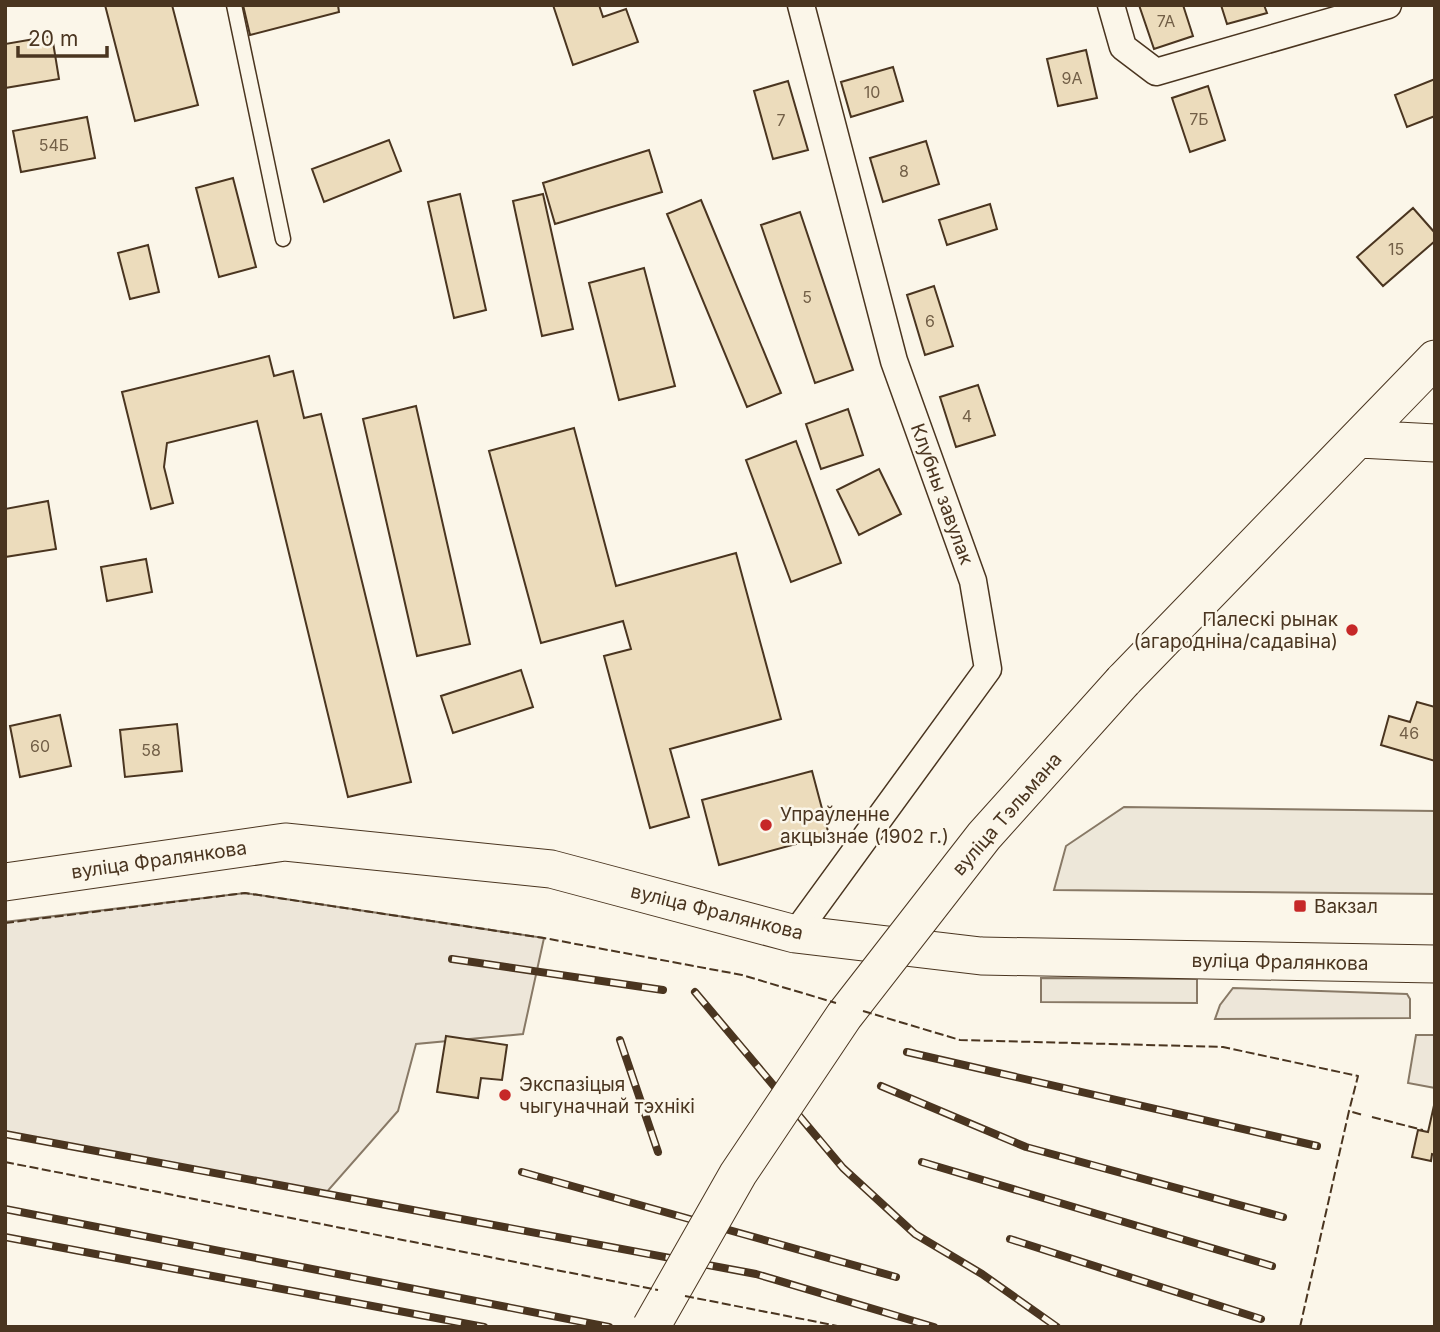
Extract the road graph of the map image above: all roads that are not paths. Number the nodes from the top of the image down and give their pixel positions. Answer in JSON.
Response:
{"nodes":[{"id":1,"x":234,"y":5,"type":"edge"},
{"id":2,"x":801,"y":5,"type":"edge"},
{"id":3,"x":1111,"y":5,"type":"edge"},
{"id":4,"x":1388,"y":5,"type":"edge"},
{"id":5,"x":283,"y":239,"type":"dead end"},
{"id":6,"x":1435,"y":359,"type":"edge"},
{"id":7,"x":1435,"y":443,"type":"edge"},
{"id":8,"x":1354,"y":444,"type":"junction"},
{"id":9,"x":5,"y":882,"type":"edge"},
{"id":10,"x":795,"y":934,"type":"junction"},
{"id":11,"x":1435,"y":964,"type":"edge"},
{"id":12,"x":651,"y":1327,"type":"edge"}],
"edges":[{"from":1,"to":5,"type":"lane"},
{"from":2,"to":10,"type":"street","name":"Клубны завулак"},
{"from":3,"to":4,"type":"street"},
{"from":6,"to":8,"type":"street","name":"вуліца Тэльмана"},
{"from":7,"to":8,"type":"street"},
{"from":8,"to":12,"type":"street","name":"вуліца Тэльмана","bridge":true},
{"from":9,"to":10,"type":"street","name":"вуліца Фралянкова"},
{"from":10,"to":11,"type":"street","name":"вуліца Фралянкова"}]}
